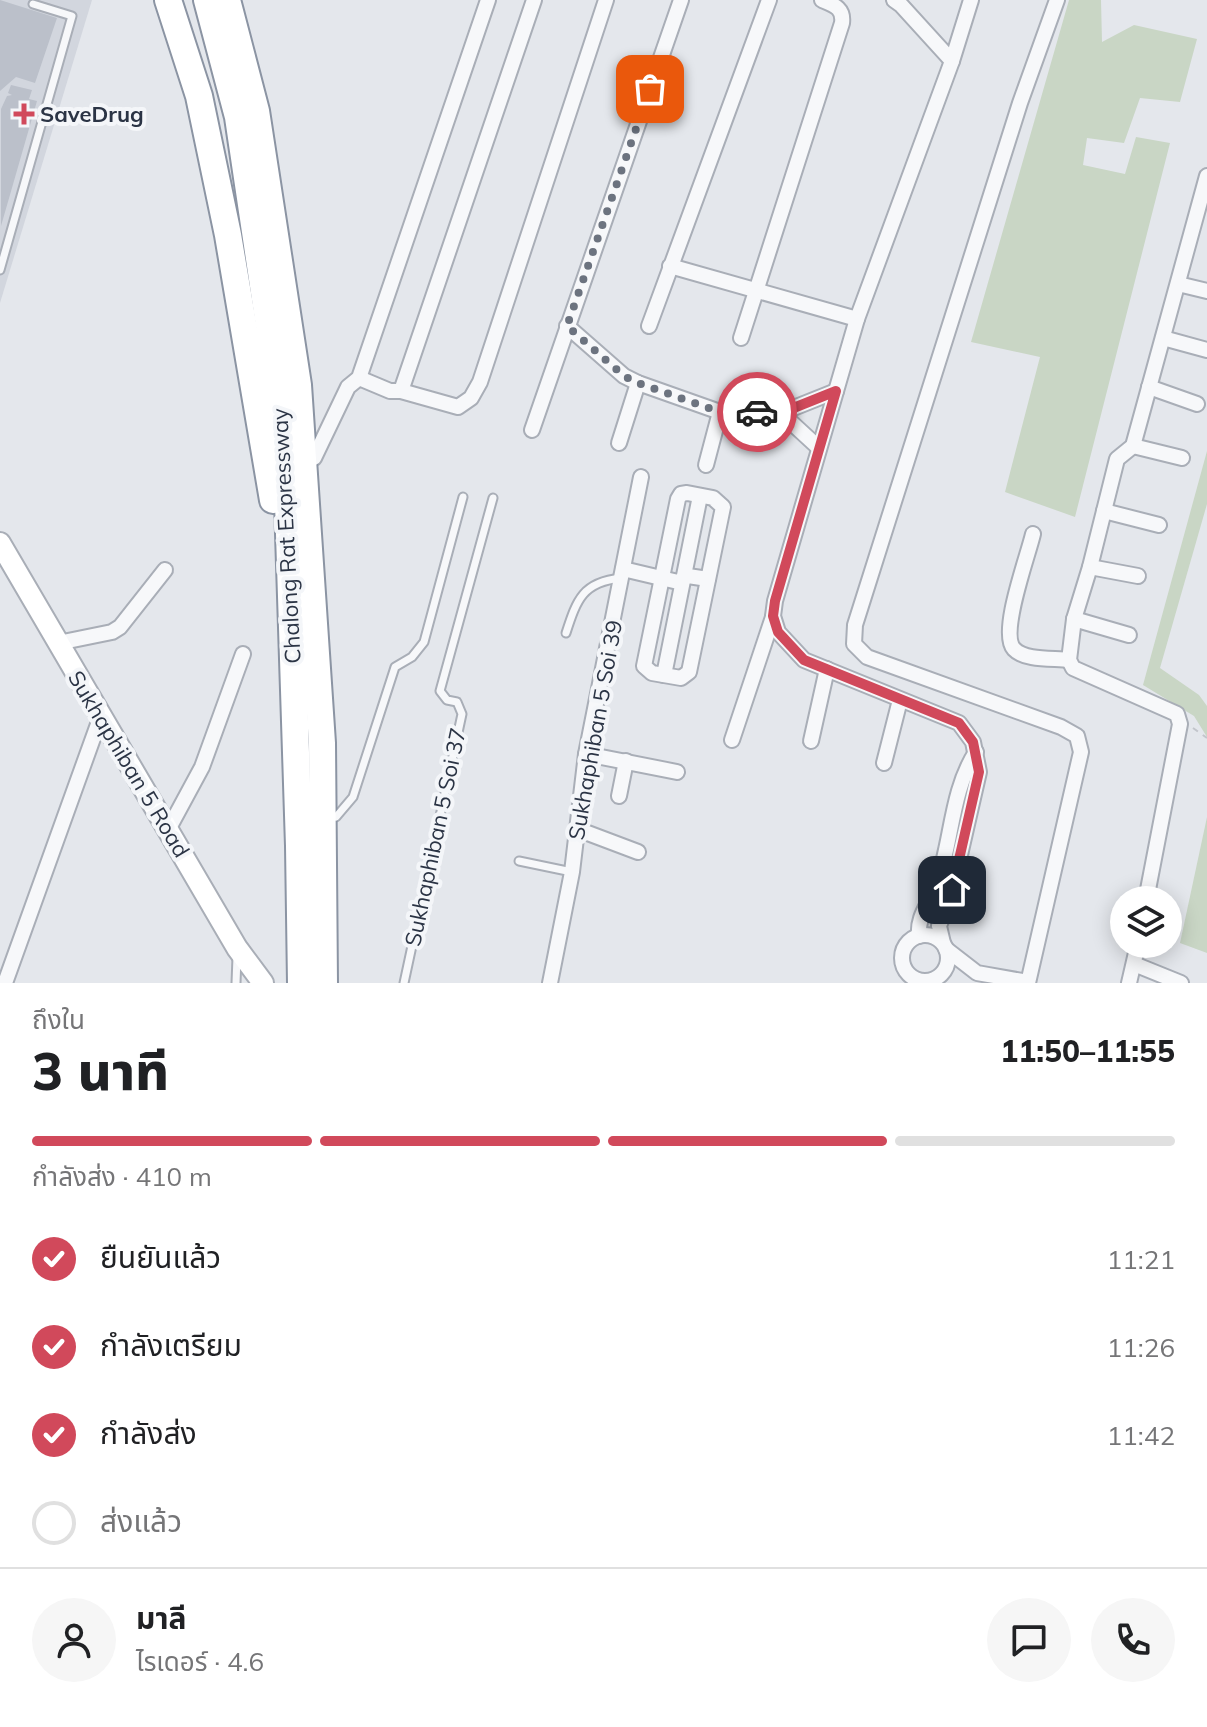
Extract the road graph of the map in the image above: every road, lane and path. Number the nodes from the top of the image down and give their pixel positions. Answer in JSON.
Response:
{"nodes":[{"id":1,"x":168,"y":0,"type":"edge"},
{"id":2,"x":207,"y":0,"type":"edge"},
{"id":3,"x":227,"y":0,"type":"edge"},
{"id":4,"x":237,"y":0,"type":"edge"},
{"id":5,"x":488,"y":0,"type":"edge"},
{"id":6,"x":534,"y":0,"type":"edge"},
{"id":7,"x":606,"y":0,"type":"edge"},
{"id":8,"x":681,"y":0,"type":"edge"},
{"id":9,"x":769,"y":0,"type":"edge"},
{"id":10,"x":822,"y":0,"type":"edge"},
{"id":11,"x":971,"y":0,"type":"edge"},
{"id":12,"x":1057,"y":0,"type":"edge"},
{"id":13,"x":896,"y":1,"type":"edge"},
{"id":14,"x":33,"y":4,"type":"dead end"},
{"id":15,"x":952,"y":61,"type":"junction"},
{"id":16,"x":1207,"y":176,"type":"edge"},
{"id":17,"x":1200,"y":229,"type":"edge"},
{"id":18,"x":670,"y":266,"type":"junction"},
{"id":19,"x":0,"y":270,"type":"edge"},
{"id":20,"x":1178,"y":284,"type":"junction"},
{"id":21,"x":755,"y":288,"type":"junction"},
{"id":22,"x":1207,"y":291,"type":"edge"},
{"id":23,"x":857,"y":319,"type":"junction"},
{"id":24,"x":567,"y":326,"type":"junction"},
{"id":25,"x":649,"y":326,"type":"dead end"},
{"id":26,"x":741,"y":338,"type":"dead end"},
{"id":27,"x":1163,"y":338,"type":"junction"},
{"id":28,"x":1207,"y":350,"type":"edge"},
{"id":29,"x":359,"y":378,"type":"junction"},
{"id":30,"x":638,"y":383,"type":"junction"},
{"id":31,"x":1149,"y":387,"type":"junction"},
{"id":32,"x":401,"y":391,"type":"junction"},
{"id":33,"x":836,"y":391,"type":"junction"},
{"id":34,"x":1197,"y":404,"type":"dead end"},
{"id":35,"x":720,"y":412,"type":"junction"},
{"id":36,"x":781,"y":413,"type":"junction"},
{"id":37,"x":532,"y":430,"type":"dead end"},
{"id":38,"x":619,"y":443,"type":"dead end"},
{"id":39,"x":1133,"y":446,"type":"junction"},
{"id":40,"x":819,"y":448,"type":"junction"},
{"id":41,"x":314,"y":458,"type":"junction"},
{"id":42,"x":1182,"y":458,"type":"dead end"},
{"id":43,"x":706,"y":465,"type":"dead end"},
{"id":44,"x":641,"y":477,"type":"dead end"},
{"id":45,"x":700,"y":496,"type":"junction"},
{"id":46,"x":463,"y":497,"type":"dead end"},
{"id":47,"x":493,"y":498,"type":"dead end"},
{"id":48,"x":1104,"y":511,"type":"junction"},
{"id":49,"x":1159,"y":525,"type":"dead end"},
{"id":50,"x":1033,"y":534,"type":"dead end"},
{"id":51,"x":0,"y":543,"type":"edge"},
{"id":52,"x":1090,"y":567,"type":"junction"},
{"id":53,"x":165,"y":570,"type":"dead end"},
{"id":54,"x":622,"y":574,"type":"junction"},
{"id":55,"x":1138,"y":576,"type":"dead end"},
{"id":56,"x":662,"y":578,"type":"junction"},
{"id":57,"x":684,"y":578,"type":"junction"},
{"id":58,"x":708,"y":579,"type":"junction"},
{"id":59,"x":773,"y":616,"type":"junction"},
{"id":60,"x":1074,"y":619,"type":"junction"},
{"id":61,"x":566,"y":633,"type":"dead end"},
{"id":62,"x":1129,"y":635,"type":"dead end"},
{"id":63,"x":58,"y":643,"type":"junction"},
{"id":64,"x":243,"y":654,"type":"dead end"},
{"id":65,"x":1069,"y":660,"type":"junction"},
{"id":66,"x":827,"y":669,"type":"junction"},
{"id":67,"x":664,"y":675,"type":"junction"},
{"id":68,"x":294,"y":687,"type":"junction"},
{"id":69,"x":900,"y":700,"type":"junction"},
{"id":70,"x":101,"y":716,"type":"junction"},
{"id":71,"x":1180,"y":724,"type":"junction"},
{"id":72,"x":1207,"y":738,"type":"edge"},
{"id":73,"x":732,"y":740,"type":"dead end"},
{"id":74,"x":811,"y":741,"type":"dead end"},
{"id":75,"x":976,"y":752,"type":"junction"},
{"id":76,"x":586,"y":754,"type":"junction"},
{"id":77,"x":626,"y":761,"type":"junction"},
{"id":78,"x":884,"y":763,"type":"dead end"},
{"id":79,"x":677,"y":772,"type":"dead end"},
{"id":80,"x":619,"y":796,"type":"dead end"},
{"id":81,"x":336,"y":817,"type":"junction"},
{"id":82,"x":577,"y":829,"type":"junction"},
{"id":83,"x":168,"y":830,"type":"junction"},
{"id":84,"x":949,"y":832,"type":"junction"},
{"id":85,"x":966,"y":835,"type":"junction"},
{"id":86,"x":638,"y":852,"type":"dead end"},
{"id":87,"x":519,"y":861,"type":"dead end"},
{"id":88,"x":572,"y":872,"type":"junction"},
{"id":89,"x":937,"y":886,"type":"junction"},
{"id":90,"x":1149,"y":886,"type":"edge"},
{"id":91,"x":952,"y":890,"type":"junction"},
{"id":92,"x":919,"y":936,"type":"junction"},
{"id":93,"x":945,"y":946,"type":"junction"},
{"id":94,"x":237,"y":948,"type":"junction"},
{"id":95,"x":1135,"y":958,"type":"edge"},
{"id":96,"x":1134,"y":964,"type":"junction"},
{"id":97,"x":942,"y":973,"type":"junction"},
{"id":98,"x":905,"y":978,"type":"edge"},
{"id":99,"x":924,"y":982,"type":"edge"},
{"id":100,"x":5,"y":983,"type":"edge"},
{"id":101,"x":236,"y":983,"type":"edge"},
{"id":102,"x":263,"y":983,"type":"edge"},
{"id":103,"x":301,"y":983,"type":"edge"},
{"id":104,"x":324,"y":983,"type":"edge"},
{"id":105,"x":336,"y":983,"type":"edge"},
{"id":106,"x":404,"y":983,"type":"edge"},
{"id":107,"x":550,"y":983,"type":"edge"},
{"id":108,"x":954,"y":983,"type":"edge"},
{"id":109,"x":1028,"y":983,"type":"edge"},
{"id":110,"x":1129,"y":983,"type":"edge"},
{"id":111,"x":1181,"y":983,"type":"edge"}],
"edges":[{"from":1,"to":68,"type":"highway"},
{"from":2,"to":68,"type":"highway","name":"Chalong Rat Expressway"},
{"from":3,"to":104,"type":"highway","name":"Chalong Rat Expressway"},
{"from":4,"to":41,"type":"street"},
{"from":5,"to":29,"type":"street"},
{"from":6,"to":32,"type":"street"},
{"from":7,"to":32,"type":"street"},
{"from":8,"to":24,"type":"street"},
{"from":9,"to":18,"type":"street"},
{"from":10,"to":21,"type":"street"},
{"from":11,"to":15,"type":"street"},
{"from":12,"to":109,"type":"street"},
{"from":13,"to":15,"type":"street"},
{"from":14,"to":19,"type":"lane"},
{"from":15,"to":23,"type":"street"},
{"from":16,"to":17,"type":"street"},
{"from":17,"to":20,"type":"street"},
{"from":18,"to":21,"type":"street"},
{"from":18,"to":25,"type":"street"},
{"from":20,"to":22,"type":"street"},
{"from":20,"to":27,"type":"street"},
{"from":21,"to":23,"type":"street"},
{"from":21,"to":26,"type":"street"},
{"from":23,"to":33,"type":"street"},
{"from":24,"to":30,"type":"street"},
{"from":24,"to":37,"type":"street"},
{"from":27,"to":28,"type":"street"},
{"from":27,"to":31,"type":"street"},
{"from":29,"to":32,"type":"street"},
{"from":29,"to":41,"type":"street"},
{"from":30,"to":35,"type":"street"},
{"from":30,"to":38,"type":"street"},
{"from":31,"to":34,"type":"street"},
{"from":31,"to":39,"type":"street"},
{"from":33,"to":36,"type":"street"},
{"from":33,"to":40,"type":"street"},
{"from":35,"to":36,"type":"street"},
{"from":35,"to":43,"type":"street"},
{"from":36,"to":40,"type":"street"},
{"from":39,"to":42,"type":"street"},
{"from":39,"to":48,"type":"street"},
{"from":40,"to":59,"type":"street"},
{"from":41,"to":81,"type":"street"},
{"from":44,"to":54,"type":"street","name":"Sukhaphiban 5 Soi 39"},
{"from":45,"to":56,"type":"street"},
{"from":45,"to":57,"type":"street"},
{"from":45,"to":58,"type":"street"},
{"from":46,"to":81,"type":"lane"},
{"from":47,"to":106,"type":"lane","name":"Sukhaphiban 5 Soi 37"},
{"from":48,"to":49,"type":"street"},
{"from":48,"to":52,"type":"street"},
{"from":50,"to":65,"type":"street"},
{"from":51,"to":63,"type":"main road","name":"Sukhaphiban 5 Road"},
{"from":52,"to":55,"type":"street"},
{"from":52,"to":60,"type":"street"},
{"from":53,"to":63,"type":"street"},
{"from":54,"to":56,"type":"street"},
{"from":54,"to":61,"type":"lane"},
{"from":54,"to":76,"type":"street","name":"Sukhaphiban 5 Soi 39"},
{"from":56,"to":57,"type":"street"},
{"from":56,"to":67,"type":"street"},
{"from":57,"to":58,"type":"street"},
{"from":57,"to":67,"type":"street"},
{"from":58,"to":67,"type":"street"},
{"from":59,"to":66,"type":"street"},
{"from":59,"to":73,"type":"street"},
{"from":60,"to":62,"type":"street"},
{"from":60,"to":65,"type":"street"},
{"from":63,"to":70,"type":"main road","name":"Sukhaphiban 5 Road"},
{"from":64,"to":83,"type":"street"},
{"from":65,"to":71,"type":"street"},
{"from":66,"to":69,"type":"street"},
{"from":66,"to":74,"type":"street"},
{"from":68,"to":103,"type":"highway","name":"Chalong Rat Expressway"},
{"from":69,"to":75,"type":"street"},
{"from":69,"to":78,"type":"street"},
{"from":70,"to":83,"type":"main road","name":"Sukhaphiban 5 Road"},
{"from":70,"to":100,"type":"street"},
{"from":71,"to":72,"type":"path"},
{"from":71,"to":90,"type":"street"},
{"from":75,"to":84,"type":"street"},
{"from":75,"to":85,"type":"street"},
{"from":76,"to":77,"type":"street"},
{"from":76,"to":82,"type":"street","name":"Sukhaphiban 5 Soi 39"},
{"from":77,"to":79,"type":"street"},
{"from":77,"to":80,"type":"street"},
{"from":81,"to":105,"type":"street"},
{"from":82,"to":86,"type":"street"},
{"from":82,"to":88,"type":"street","name":"Sukhaphiban 5 Soi 39"},
{"from":83,"to":94,"type":"main road","name":"Sukhaphiban 5 Road"},
{"from":84,"to":85,"type":"street"},
{"from":84,"to":89,"type":"street"},
{"from":85,"to":91,"type":"street"},
{"from":87,"to":88,"type":"lane"},
{"from":88,"to":107,"type":"street","name":"Sukhaphiban 5 Soi 39"},
{"from":89,"to":91,"type":"street"},
{"from":89,"to":92,"type":"street"},
{"from":91,"to":93,"type":"street"},
{"from":92,"to":93,"type":"street"},
{"from":92,"to":98,"type":"street"},
{"from":93,"to":97,"type":"street"},
{"from":93,"to":109,"type":"street"},
{"from":94,"to":101,"type":"lane"},
{"from":94,"to":102,"type":"main road","name":"Sukhaphiban 5 Road"},
{"from":95,"to":96,"type":"street"},
{"from":96,"to":110,"type":"street"},
{"from":96,"to":111,"type":"street"},
{"from":97,"to":99,"type":"street"},
{"from":97,"to":108,"type":"street"},
{"from":98,"to":99,"type":"street"}]}
